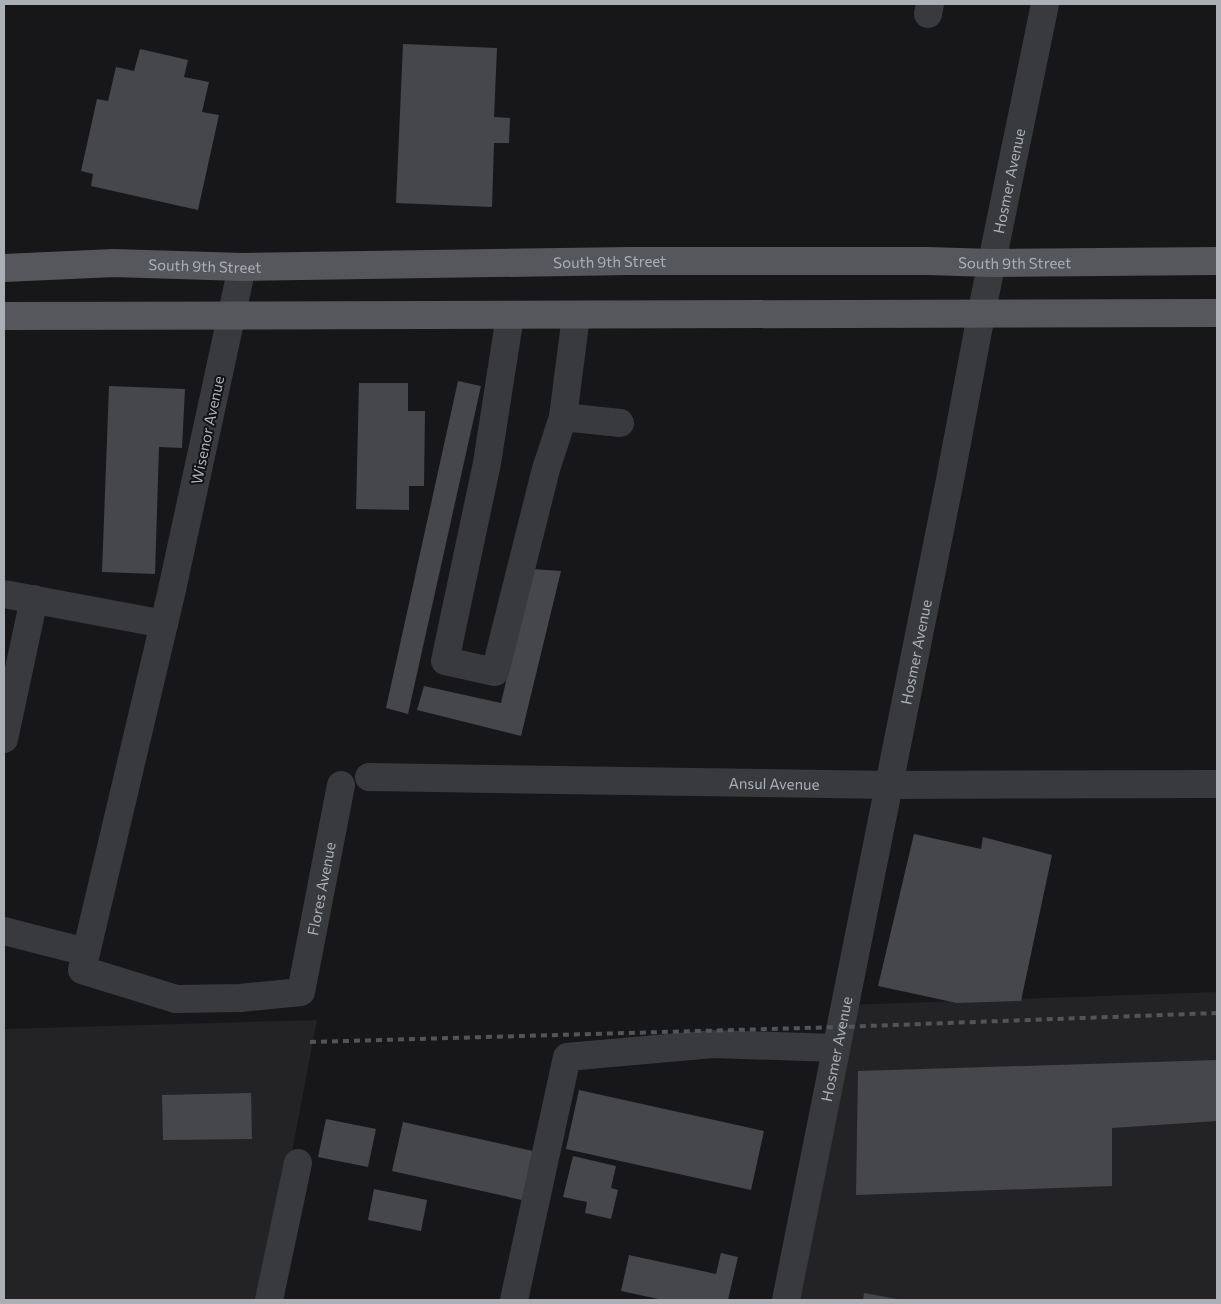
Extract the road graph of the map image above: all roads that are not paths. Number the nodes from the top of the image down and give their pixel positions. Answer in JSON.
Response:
{"nodes":[{"id":1,"x":1044,"y":4,"type":"edge"},
{"id":2,"x":1217,"y":261,"type":"edge"},
{"id":3,"x":991,"y":263,"type":"junction"},
{"id":4,"x":242,"y":267,"type":"junction"},
{"id":5,"x":4,"y":268,"type":"edge"},
{"id":6,"x":1217,"y":313,"type":"edge"},
{"id":7,"x":981,"y":315,"type":"junction"},
{"id":8,"x":4,"y":316,"type":"edge"},
{"id":9,"x":232,"y":316,"type":"junction"},
{"id":10,"x":510,"y":316,"type":"junction"},
{"id":11,"x":576,"y":316,"type":"junction"},
{"id":12,"x":563,"y":417,"type":"junction"},
{"id":13,"x":620,"y":423,"type":"dead end"},
{"id":14,"x":4,"y":594,"type":"edge"},
{"id":15,"x":34,"y":599,"type":"junction"},
{"id":16,"x":164,"y":624,"type":"junction"},
{"id":17,"x":4,"y":739,"type":"edge"},
{"id":18,"x":369,"y":777,"type":"dead end"},
{"id":19,"x":1217,"y":784,"type":"edge"},
{"id":20,"x":341,"y":785,"type":"dead end"},
{"id":21,"x":889,"y":785,"type":"junction"},
{"id":22,"x":4,"y":931,"type":"edge"},
{"id":23,"x":86,"y":952,"type":"junction"},
{"id":24,"x":300,"y":992,"type":"joint"},
{"id":25,"x":836,"y":1048,"type":"junction"},
{"id":26,"x":298,"y":1163,"type":"dead end"},
{"id":27,"x":269,"y":1300,"type":"edge"},
{"id":28,"x":514,"y":1300,"type":"edge"},
{"id":29,"x":786,"y":1300,"type":"edge"}],
"edges":[{"from":1,"to":3,"type":"street","name":"Hosmer Avenue"},
{"from":2,"to":3,"type":"main road","name":"South 9th Street"},
{"from":3,"to":4,"type":"main road","name":"South 9th Street"},
{"from":3,"to":7,"type":"street","name":"Hosmer Avenue"},
{"from":4,"to":5,"type":"main road","name":"South 9th Street"},
{"from":4,"to":9,"type":"street","name":"Wisenor Avenue"},
{"from":6,"to":7,"type":"main road"},
{"from":7,"to":11,"type":"main road"},
{"from":7,"to":21,"type":"street","name":"Hosmer Avenue"},
{"from":8,"to":9,"type":"main road"},
{"from":9,"to":10,"type":"main road"},
{"from":9,"to":16,"type":"street","name":"Wisenor Avenue"},
{"from":10,"to":11,"type":"main road"},
{"from":10,"to":12,"type":"street"},
{"from":11,"to":12,"type":"street"},
{"from":12,"to":13,"type":"street"},
{"from":14,"to":15,"type":"street"},
{"from":15,"to":16,"type":"street"},
{"from":15,"to":17,"type":"street"},
{"from":16,"to":23,"type":"street","name":"Wisenor Avenue"},
{"from":18,"to":21,"type":"street","name":"Ansul Avenue"},
{"from":19,"to":21,"type":"street","name":"Ansul Avenue"},
{"from":20,"to":24,"type":"street","name":"Flores Avenue"},
{"from":21,"to":25,"type":"street","name":"Hosmer Avenue"},
{"from":22,"to":23,"type":"street"},
{"from":23,"to":24,"type":"street","name":"Wisenor Avenue"},
{"from":25,"to":28,"type":"street"},
{"from":25,"to":29,"type":"street","name":"Hosmer Avenue"},
{"from":26,"to":27,"type":"street"}]}
